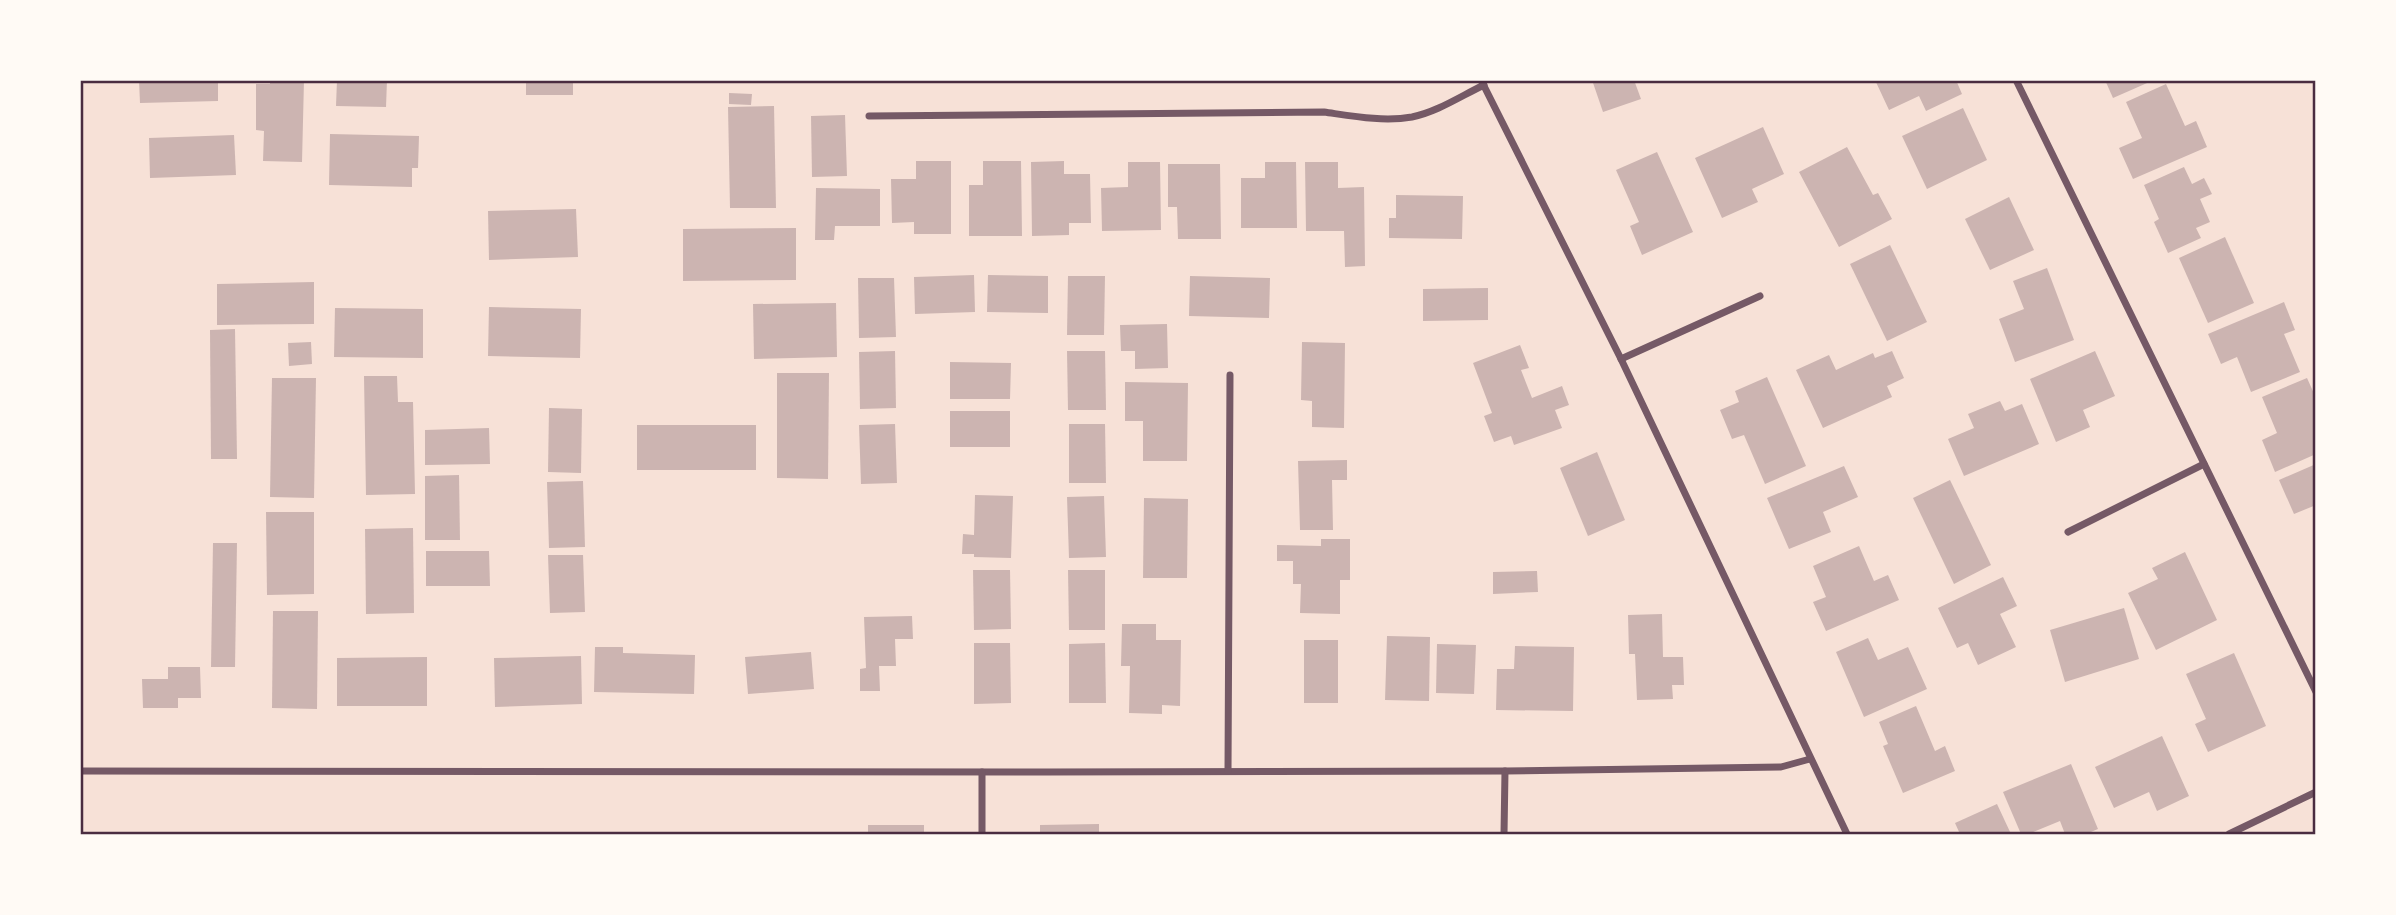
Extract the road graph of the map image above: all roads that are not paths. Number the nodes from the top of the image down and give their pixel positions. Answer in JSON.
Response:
{"nodes":[{"id":1,"x":2016,"y":80,"type":"edge"},
{"id":2,"x":1482,"y":83,"type":"edge"},
{"id":3,"x":869,"y":116,"type":"dead end"},
{"id":4,"x":1760,"y":296,"type":"dead end"},
{"id":5,"x":1621,"y":359,"type":"junction"},
{"id":6,"x":1230,"y":375,"type":"dead end"},
{"id":7,"x":2204,"y":464,"type":"junction"},
{"id":8,"x":2068,"y":532,"type":"dead end"},
{"id":9,"x":2315,"y":692,"type":"edge"},
{"id":10,"x":1810,"y":759,"type":"junction"},
{"id":11,"x":80,"y":771,"type":"edge"},
{"id":12,"x":1228,"y":771,"type":"junction"},
{"id":13,"x":1505,"y":771,"type":"junction"},
{"id":14,"x":982,"y":772,"type":"junction"},
{"id":15,"x":2315,"y":792,"type":"edge"},
{"id":16,"x":982,"y":835,"type":"edge"},
{"id":17,"x":1504,"y":835,"type":"edge"},
{"id":18,"x":1847,"y":835,"type":"edge"},
{"id":19,"x":2229,"y":835,"type":"edge"}],
"edges":[{"from":1,"to":7,"type":"street"},
{"from":2,"to":3,"type":"street"},
{"from":2,"to":5,"type":"street"},
{"from":4,"to":5,"type":"street"},
{"from":5,"to":10,"type":"street"},
{"from":6,"to":12,"type":"street"},
{"from":7,"to":8,"type":"street"},
{"from":7,"to":9,"type":"street"},
{"from":10,"to":13,"type":"street"},
{"from":10,"to":18,"type":"street"},
{"from":11,"to":14,"type":"street"},
{"from":12,"to":13,"type":"street"},
{"from":12,"to":14,"type":"street"},
{"from":13,"to":17,"type":"street"},
{"from":14,"to":16,"type":"street"},
{"from":15,"to":19,"type":"street"}]}
